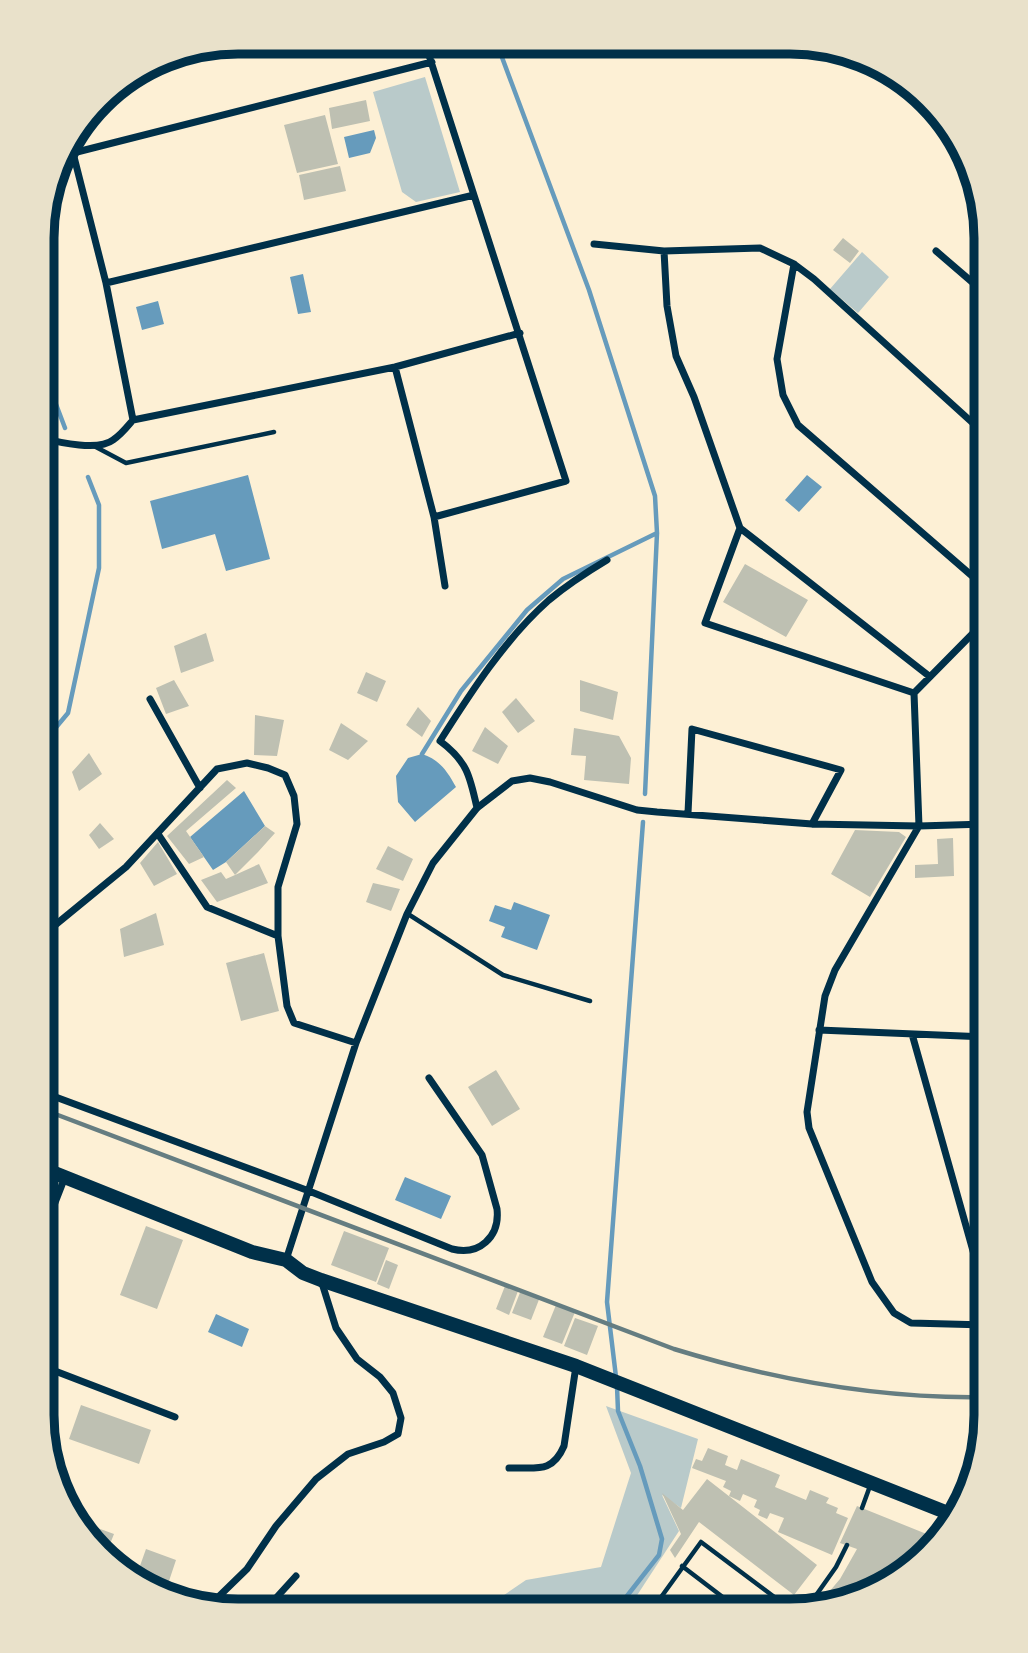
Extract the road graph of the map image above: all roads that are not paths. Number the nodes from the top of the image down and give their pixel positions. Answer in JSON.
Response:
{"nodes":[{"id":1,"x":429,"y":54,"type":"edge"},
{"id":2,"x":432,"y":62,"type":"junction"},
{"id":3,"x":76,"y":152,"type":"edge"},
{"id":4,"x":74,"y":156,"type":"edge"},
{"id":5,"x":474,"y":195,"type":"junction"},
{"id":6,"x":594,"y":244,"type":"dead end"},
{"id":7,"x":664,"y":251,"type":"junction"},
{"id":8,"x":936,"y":251,"type":"dead end"},
{"id":9,"x":794,"y":264,"type":"junction"},
{"id":10,"x":974,"y":283,"type":"edge"},
{"id":11,"x":106,"y":284,"type":"junction"},
{"id":12,"x":520,"y":333,"type":"junction"},
{"id":13,"x":395,"y":367,"type":"junction"},
{"id":14,"x":133,"y":421,"type":"junction"},
{"id":15,"x":974,"y":424,"type":"edge"},
{"id":16,"x":274,"y":432,"type":"dead end"},
{"id":17,"x":54,"y":442,"type":"edge"},
{"id":18,"x":93,"y":445,"type":"junction"},
{"id":19,"x":434,"y":517,"type":"junction"},
{"id":20,"x":740,"y":528,"type":"junction"},
{"id":21,"x":607,"y":560,"type":"dead end"},
{"id":22,"x":974,"y":578,"type":"edge"},
{"id":23,"x":445,"y":586,"type":"dead end"},
{"id":24,"x":974,"y":632,"type":"edge"},
{"id":25,"x":929,"y":676,"type":"junction"},
{"id":26,"x":914,"y":693,"type":"junction"},
{"id":27,"x":150,"y":699,"type":"dead end"},
{"id":28,"x":200,"y":788,"type":"junction"},
{"id":29,"x":477,"y":808,"type":"junction"},
{"id":30,"x":688,"y":813,"type":"junction"},
{"id":31,"x":812,"y":824,"type":"junction"},
{"id":32,"x":974,"y":824,"type":"edge"},
{"id":33,"x":919,"y":826,"type":"junction"},
{"id":34,"x":158,"y":834,"type":"junction"},
{"id":35,"x":407,"y":914,"type":"junction"},
{"id":36,"x":54,"y":927,"type":"edge"},
{"id":37,"x":278,"y":936,"type":"junction"},
{"id":38,"x":590,"y":1002,"type":"dead end"},
{"id":39,"x":819,"y":1030,"type":"junction"},
{"id":40,"x":912,"y":1034,"type":"junction"},
{"id":41,"x":973,"y":1036,"type":"edge"},
{"id":42,"x":356,"y":1043,"type":"junction"},
{"id":43,"x":429,"y":1078,"type":"dead end"},
{"id":44,"x":54,"y":1096,"type":"edge"},
{"id":45,"x":54,"y":1173,"type":"edge"},
{"id":46,"x":65,"y":1177,"type":"junction"},
{"id":47,"x":309,"y":1191,"type":"junction"},
{"id":48,"x":54,"y":1204,"type":"edge"},
{"id":49,"x":973,"y":1251,"type":"edge"},
{"id":50,"x":286,"y":1260,"type":"junction"},
{"id":51,"x":321,"y":1280,"type":"junction"},
{"id":52,"x":973,"y":1325,"type":"edge"},
{"id":53,"x":576,"y":1366,"type":"junction"},
{"id":54,"x":54,"y":1371,"type":"edge"},
{"id":55,"x":175,"y":1417,"type":"dead end"},
{"id":56,"x":509,"y":1468,"type":"dead end"},
{"id":57,"x":872,"y":1482,"type":"junction"},
{"id":58,"x":862,"y":1508,"type":"dead end"},
{"id":59,"x":946,"y":1512,"type":"edge"},
{"id":60,"x":847,"y":1545,"type":"dead end"},
{"id":61,"x":682,"y":1566,"type":"junction"},
{"id":62,"x":296,"y":1576,"type":"dead end"},
{"id":63,"x":815,"y":1596,"type":"edge"},
{"id":64,"x":218,"y":1597,"type":"edge"},
{"id":65,"x":276,"y":1599,"type":"edge"},
{"id":66,"x":659,"y":1599,"type":"edge"},
{"id":67,"x":725,"y":1599,"type":"edge"},
{"id":68,"x":777,"y":1599,"type":"edge"}],
"edges":[{"from":1,"to":2,"type":"street"},
{"from":2,"to":3,"type":"street"},
{"from":2,"to":5,"type":"street"},
{"from":4,"to":11,"type":"street"},
{"from":5,"to":11,"type":"street"},
{"from":5,"to":12,"type":"street"},
{"from":6,"to":7,"type":"street"},
{"from":7,"to":9,"type":"street"},
{"from":7,"to":20,"type":"street"},
{"from":8,"to":10,"type":"street"},
{"from":9,"to":15,"type":"street"},
{"from":9,"to":22,"type":"street"},
{"from":11,"to":14,"type":"street"},
{"from":12,"to":13,"type":"street"},
{"from":12,"to":19,"type":"street"},
{"from":13,"to":14,"type":"street"},
{"from":13,"to":19,"type":"street"},
{"from":14,"to":18,"type":"street"},
{"from":16,"to":18,"type":"lane"},
{"from":17,"to":18,"type":"street"},
{"from":19,"to":23,"type":"street"},
{"from":20,"to":25,"type":"street"},
{"from":20,"to":26,"type":"street"},
{"from":21,"to":29,"type":"street"},
{"from":24,"to":25,"type":"street"},
{"from":25,"to":26,"type":"street"},
{"from":26,"to":33,"type":"street"},
{"from":27,"to":28,"type":"street"},
{"from":28,"to":34,"type":"street"},
{"from":28,"to":37,"type":"street"},
{"from":29,"to":30,"type":"street"},
{"from":29,"to":35,"type":"street"},
{"from":30,"to":31,"type":"street"},
{"from":30,"to":31,"type":"street"},
{"from":31,"to":33,"type":"street"},
{"from":32,"to":33,"type":"street"},
{"from":33,"to":39,"type":"street"},
{"from":34,"to":36,"type":"street"},
{"from":34,"to":37,"type":"street"},
{"from":35,"to":38,"type":"lane"},
{"from":35,"to":42,"type":"street"},
{"from":37,"to":42,"type":"street"},
{"from":39,"to":40,"type":"street"},
{"from":39,"to":52,"type":"street"},
{"from":40,"to":41,"type":"street"},
{"from":40,"to":49,"type":"street"},
{"from":42,"to":47,"type":"street"},
{"from":43,"to":47,"type":"street"},
{"from":44,"to":47,"type":"street"},
{"from":45,"to":46,"type":"main road"},
{"from":46,"to":48,"type":"street"},
{"from":46,"to":50,"type":"main road"},
{"from":47,"to":50,"type":"street"},
{"from":50,"to":51,"type":"main road"},
{"from":51,"to":53,"type":"main road"},
{"from":51,"to":64,"type":"street"},
{"from":53,"to":56,"type":"street"},
{"from":53,"to":57,"type":"main road"},
{"from":54,"to":55,"type":"street"},
{"from":57,"to":58,"type":"lane"},
{"from":57,"to":59,"type":"main road"},
{"from":60,"to":63,"type":"lane"},
{"from":61,"to":66,"type":"lane"},
{"from":61,"to":67,"type":"lane"},
{"from":61,"to":68,"type":"lane"},
{"from":62,"to":65,"type":"street"}]}
